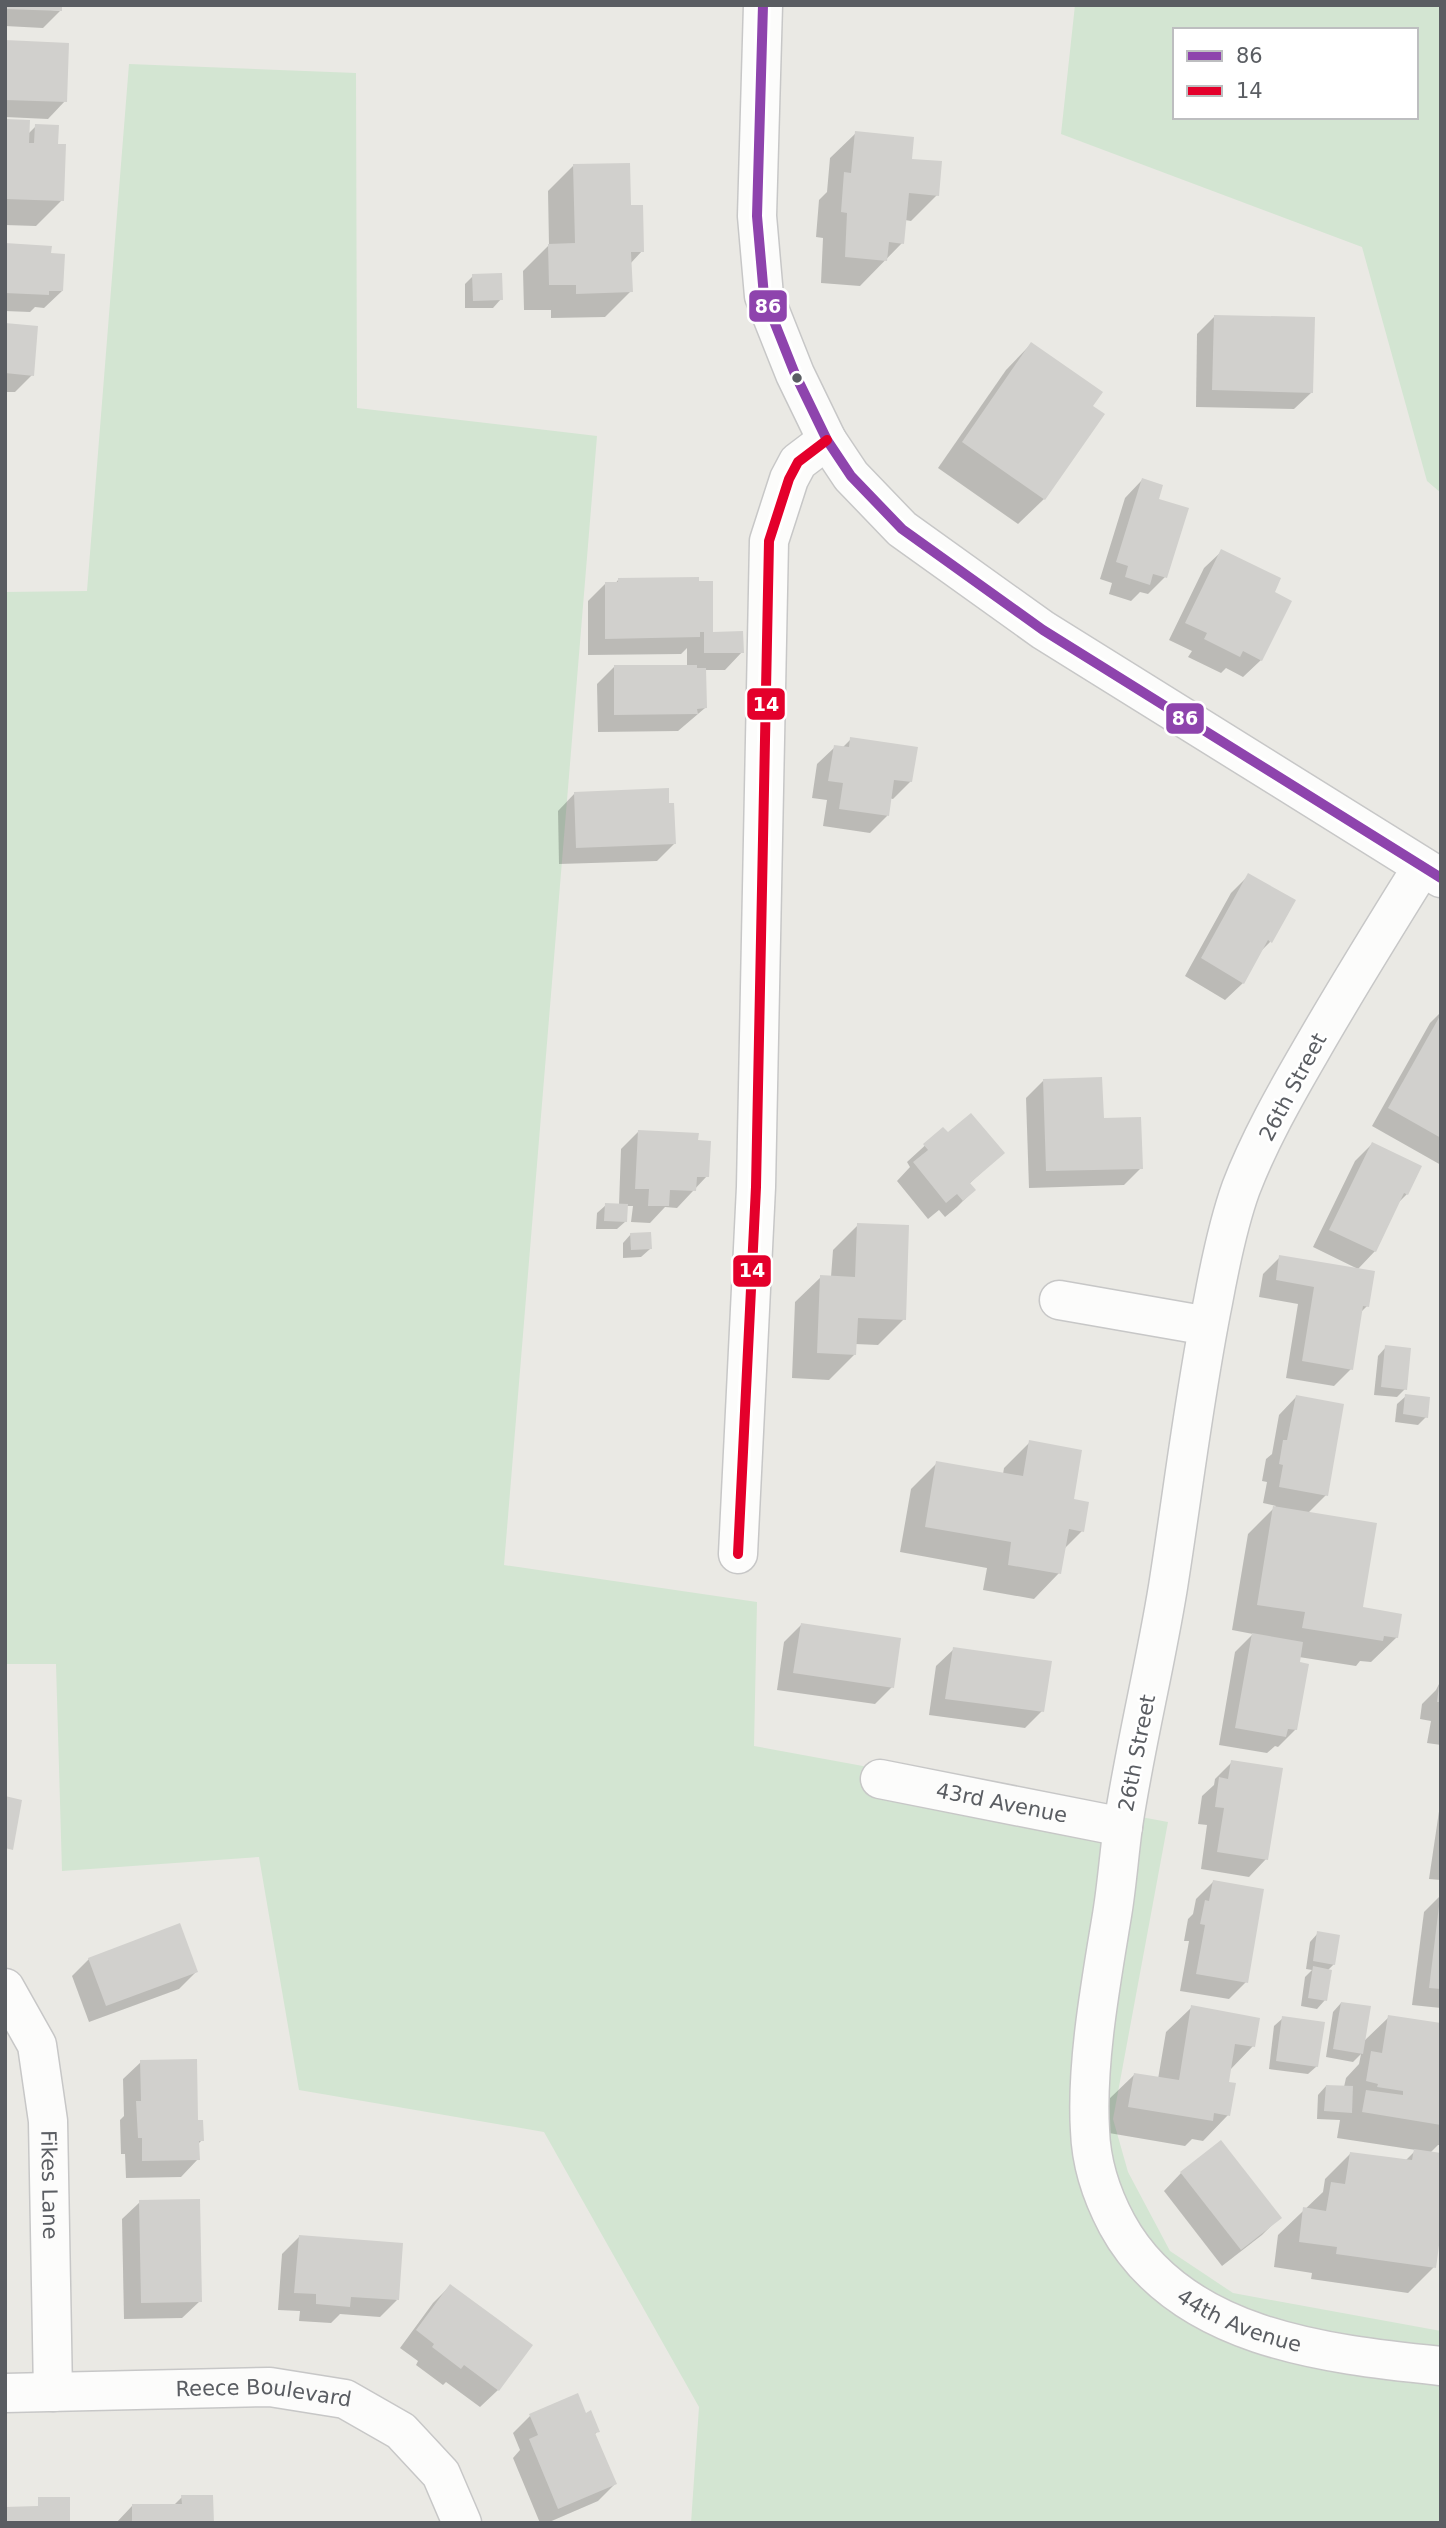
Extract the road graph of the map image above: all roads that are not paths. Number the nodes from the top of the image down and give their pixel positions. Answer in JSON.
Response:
{"nodes":[{"id":1,"x":763,"y":5,"type":"edge"},
{"id":2,"x":827,"y":440,"type":"junction"},
{"id":3,"x":1432,"y":872,"type":"edge"},
{"id":4,"x":1059,"y":1300,"type":"dead end"},
{"id":5,"x":1208,"y":1326,"type":"junction"},
{"id":6,"x":738,"y":1554,"type":"dead end"},
{"id":7,"x":880,"y":1779,"type":"dead end"},
{"id":8,"x":1123,"y":1826,"type":"junction"},
{"id":9,"x":5,"y":1988,"type":"edge"},
{"id":10,"x":1097,"y":2182,"type":"joint"},
{"id":11,"x":1441,"y":2366,"type":"edge"},
{"id":12,"x":53,"y":2392,"type":"junction"},
{"id":13,"x":5,"y":2393,"type":"edge"},
{"id":14,"x":462,"y":2523,"type":"edge"}],
"edges":[{"from":1,"to":2,"type":"street"},
{"from":2,"to":3,"type":"street"},
{"from":2,"to":6,"type":"street"},
{"from":3,"to":5,"type":"street","name":"26th Street"},
{"from":4,"to":5,"type":"street"},
{"from":5,"to":8,"type":"street","name":"26th Street"},
{"from":7,"to":8,"type":"street","name":"43rd Avenue"},
{"from":8,"to":10,"type":"street","name":"26th Street"},
{"from":9,"to":12,"type":"street","name":"Fikes Lane"},
{"from":10,"to":11,"type":"street","name":"44th Avenue"},
{"from":12,"to":13,"type":"street","name":"Reece Boulevard"},
{"from":12,"to":14,"type":"street","name":"Reece Boulevard"}]}
